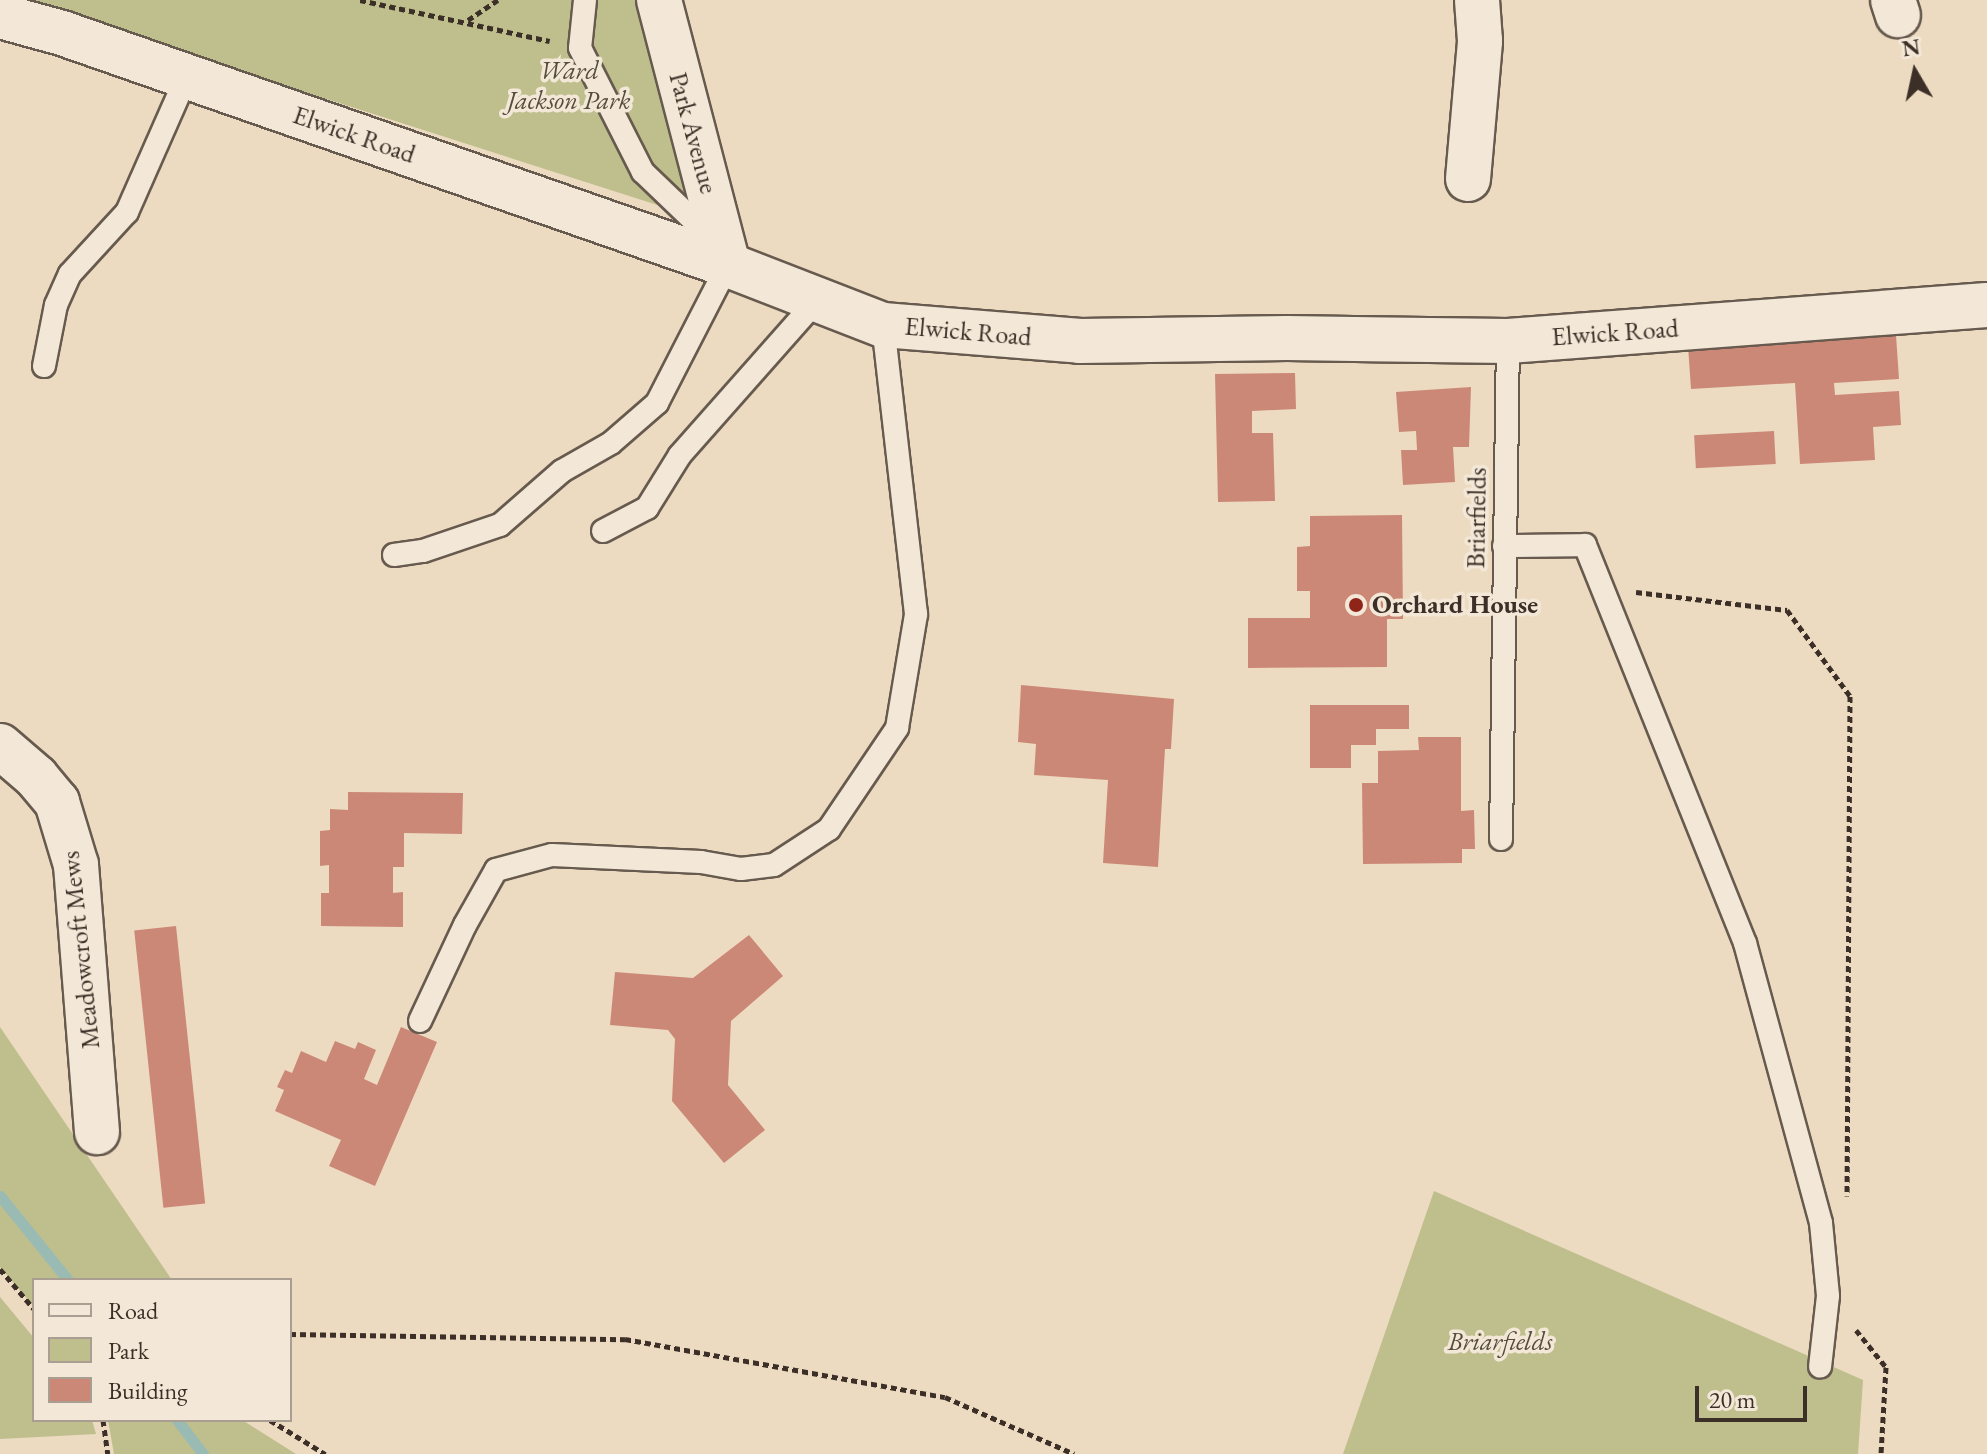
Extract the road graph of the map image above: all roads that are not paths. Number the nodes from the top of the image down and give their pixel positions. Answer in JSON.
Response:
{"nodes":[{"id":1,"x":585,"y":0,"type":"edge"},
{"id":2,"x":659,"y":0,"type":"edge"},
{"id":3,"x":1477,"y":0,"type":"edge"},
{"id":4,"x":0,"y":16,"type":"edge"},
{"id":5,"x":187,"y":76,"type":"junction"},
{"id":6,"x":1468,"y":179,"type":"dead end"},
{"id":7,"x":726,"y":258,"type":"junction"},
{"id":8,"x":817,"y":300,"type":"junction"},
{"id":9,"x":1987,"y":305,"type":"edge"},
{"id":10,"x":883,"y":325,"type":"junction"},
{"id":11,"x":1508,"y":341,"type":"junction"},
{"id":12,"x":44,"y":366,"type":"dead end"},
{"id":13,"x":603,"y":531,"type":"dead end"},
{"id":14,"x":1504,"y":546,"type":"junction"},
{"id":15,"x":394,"y":555,"type":"dead end"},
{"id":16,"x":0,"y":746,"type":"edge"},
{"id":17,"x":1501,"y":839,"type":"dead end"},
{"id":18,"x":420,"y":1021,"type":"dead end"},
{"id":19,"x":97,"y":1132,"type":"dead end"},
{"id":20,"x":1820,"y":1367,"type":"dead end"}],
"edges":[{"from":1,"to":7,"type":"lane"},
{"from":2,"to":7,"type":"street","name":"Park Avenue"},
{"from":3,"to":6,"type":"street"},
{"from":4,"to":5,"type":"street","name":"Elwick Road"},
{"from":5,"to":7,"type":"street","name":"Elwick Road"},
{"from":5,"to":12,"type":"lane"},
{"from":7,"to":8,"type":"street","name":"Elwick Road"},
{"from":7,"to":15,"type":"lane"},
{"from":8,"to":10,"type":"street","name":"Elwick Road"},
{"from":8,"to":13,"type":"lane"},
{"from":9,"to":11,"type":"street","name":"Elwick Road"},
{"from":10,"to":11,"type":"street","name":"Elwick Road"},
{"from":10,"to":18,"type":"lane"},
{"from":11,"to":14,"type":"lane","name":"Briarfields"},
{"from":14,"to":17,"type":"lane","name":"Briarfields"},
{"from":14,"to":20,"type":"lane"},
{"from":16,"to":19,"type":"street","name":"Meadowcroft Mews"}]}
